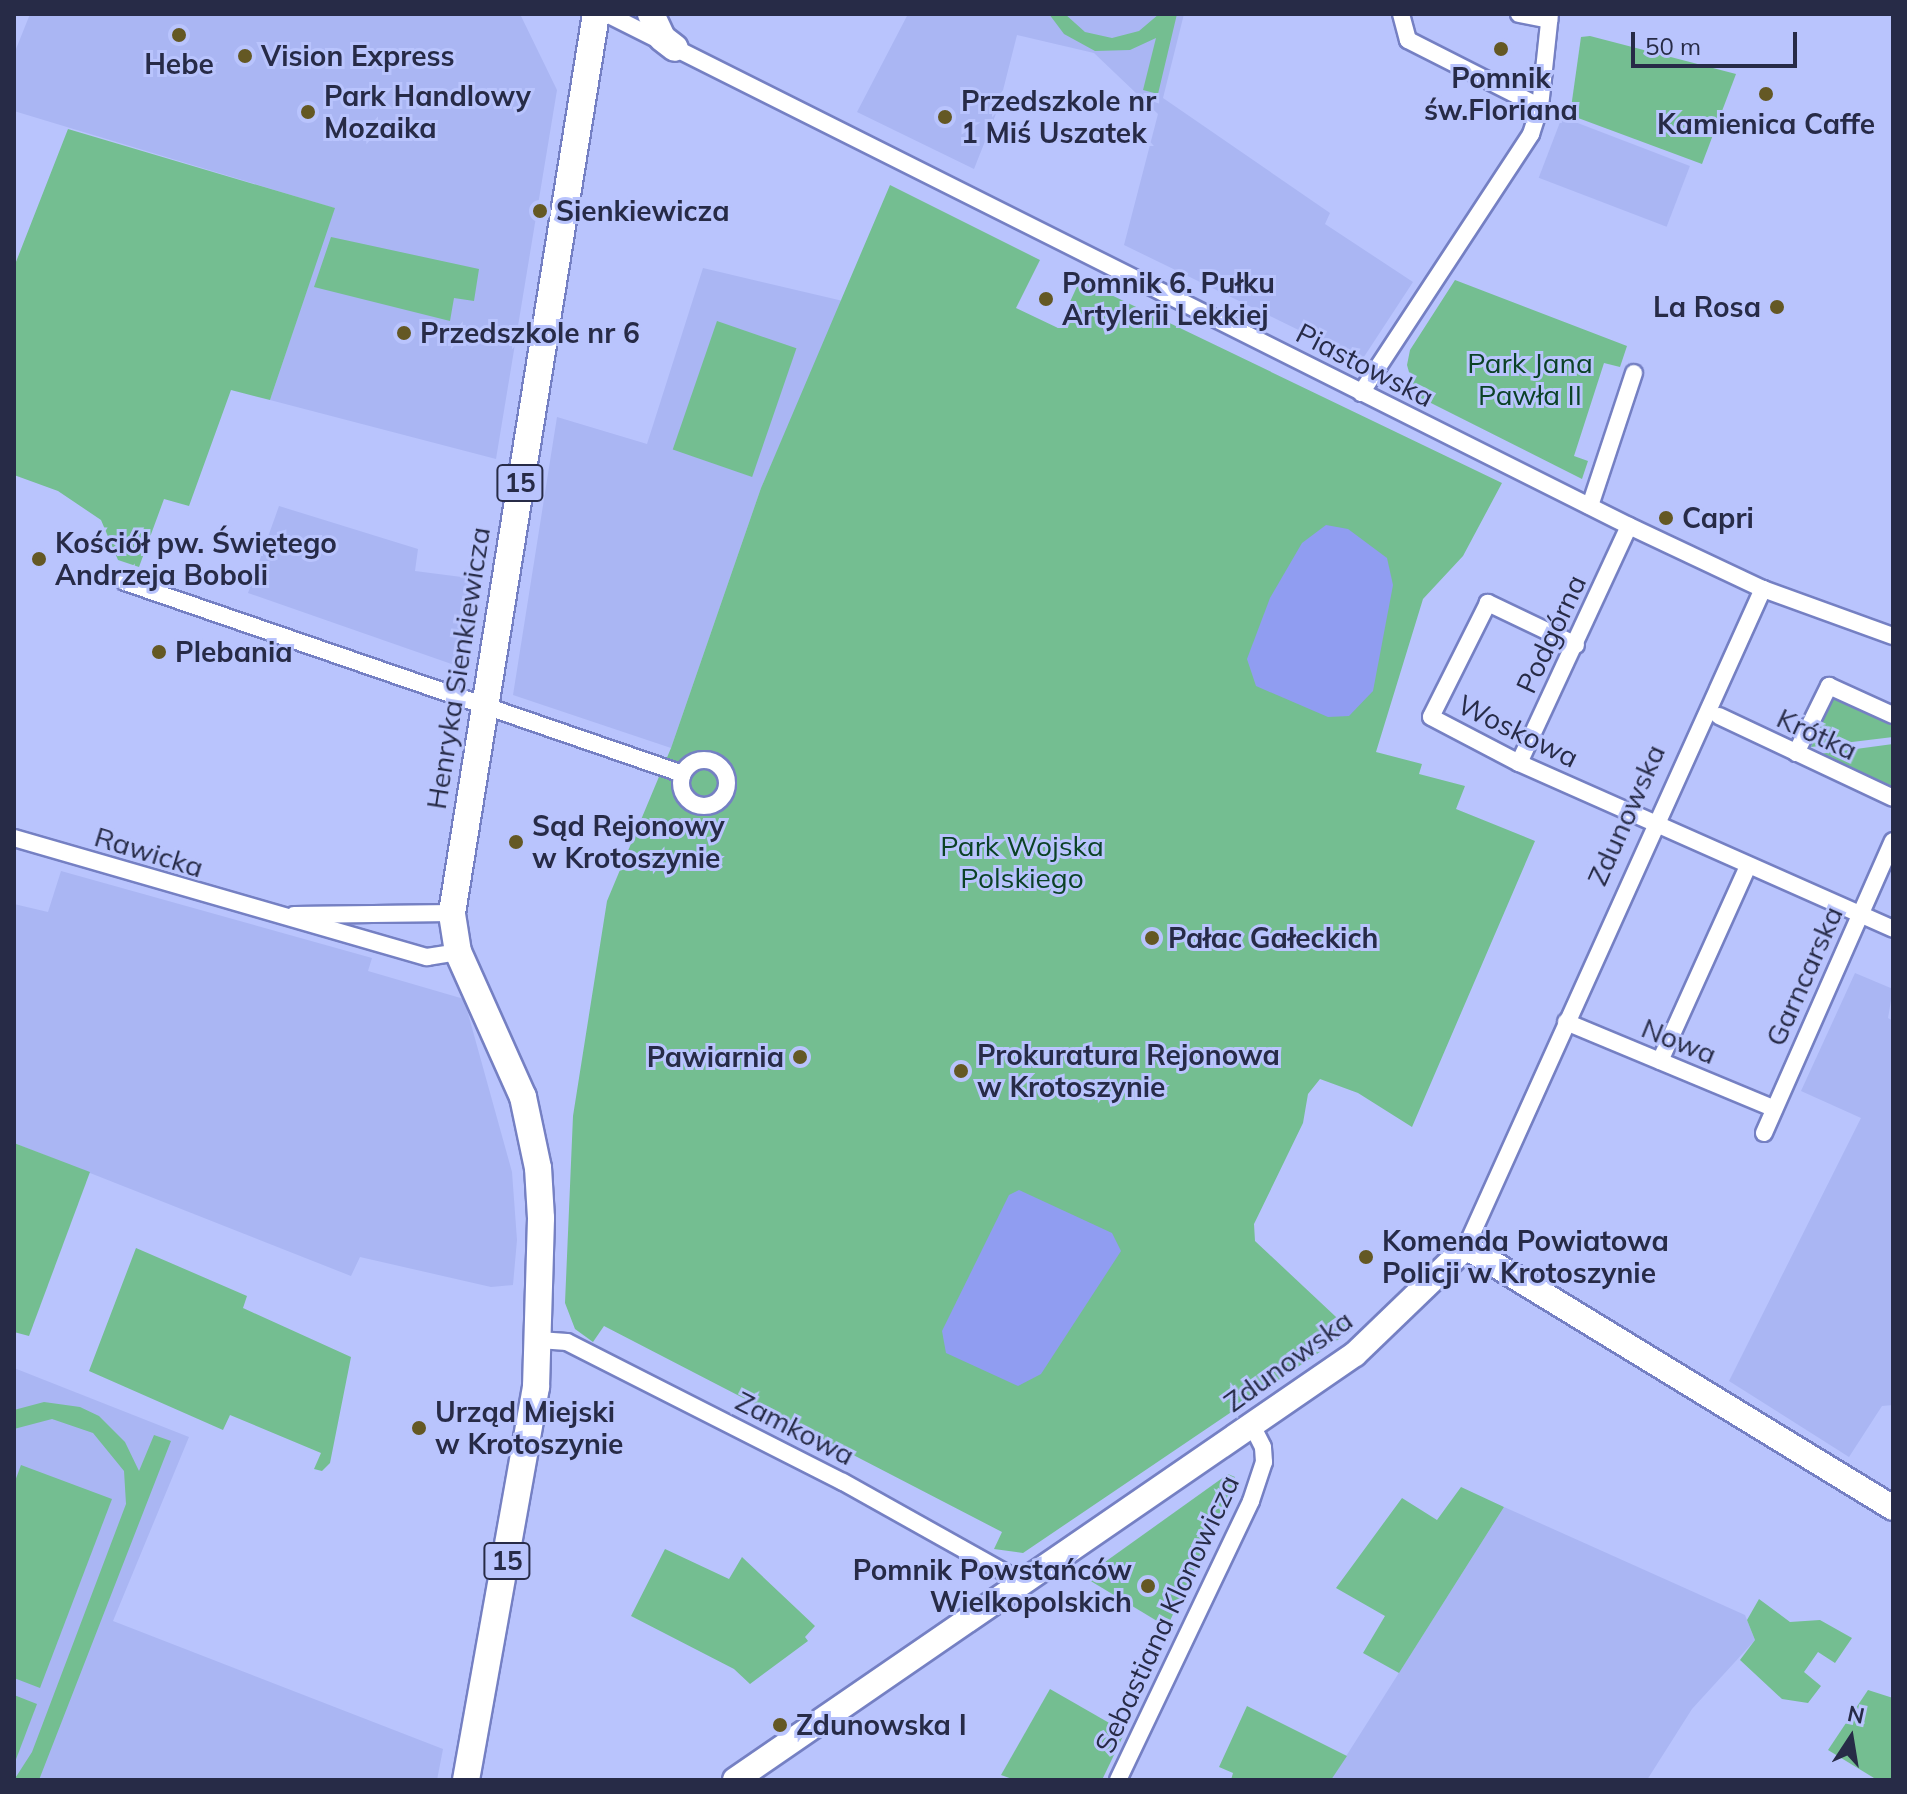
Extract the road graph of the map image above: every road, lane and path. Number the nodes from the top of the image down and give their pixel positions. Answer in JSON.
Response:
{"nodes":[{"id":1,"x":596,"y":14,"type":"edge"},
{"id":2,"x":607,"y":14,"type":"edge"},
{"id":3,"x":651,"y":14,"type":"edge"},
{"id":4,"x":1401,"y":14,"type":"edge"},
{"id":5,"x":1519,"y":14,"type":"edge"},
{"id":6,"x":1549,"y":17,"type":"edge"},
{"id":7,"x":675,"y":48,"type":"junction"},
{"id":8,"x":1540,"y":107,"type":"junction"},
{"id":9,"x":1634,"y":373,"type":"dead end"},
{"id":10,"x":1361,"y":393,"type":"junction"},
{"id":11,"x":1590,"y":506,"type":"junction"},
{"id":12,"x":1629,"y":526,"type":"junction"},
{"id":13,"x":125,"y":582,"type":"dead end"},
{"id":14,"x":1763,"y":589,"type":"junction"},
{"id":15,"x":1893,"y":636,"type":"edge"},
{"id":16,"x":1576,"y":645,"type":"junction"},
{"id":17,"x":484,"y":705,"type":"junction"},
{"id":18,"x":1893,"y":715,"type":"edge"},
{"id":19,"x":1719,"y":716,"type":"dead end"},
{"id":20,"x":1796,"y":753,"type":"junction"},
{"id":21,"x":1519,"y":763,"type":"junction"},
{"id":22,"x":683,"y":774,"type":"dead end"},
{"id":23,"x":1893,"y":798,"type":"edge"},
{"id":24,"x":1656,"y":823,"type":"junction"},
{"id":25,"x":14,"y":838,"type":"edge"},
{"id":26,"x":1893,"y":841,"type":"edge"},
{"id":27,"x":1748,"y":866,"type":"junction"},
{"id":28,"x":452,"y":913,"type":"junction"},
{"id":29,"x":269,"y":915,"type":"junction"},
{"id":30,"x":1860,"y":916,"type":"junction"},
{"id":31,"x":1893,"y":929,"type":"edge"},
{"id":32,"x":458,"y":952,"type":"junction"},
{"id":33,"x":1566,"y":1022,"type":"junction"},
{"id":34,"x":1660,"y":1061,"type":"junction"},
{"id":35,"x":1773,"y":1108,"type":"junction"},
{"id":36,"x":1764,"y":1133,"type":"dead end"},
{"id":37,"x":1466,"y":1247,"type":"junction"},
{"id":38,"x":539,"y":1340,"type":"junction"},
{"id":39,"x":1252,"y":1425,"type":"junction"},
{"id":40,"x":1893,"y":1508,"type":"edge"},
{"id":41,"x":1020,"y":1581,"type":"junction"},
{"id":42,"x":466,"y":1780,"type":"edge"},
{"id":43,"x":735,"y":1780,"type":"edge"},
{"id":44,"x":1118,"y":1780,"type":"edge"}],
"edges":[{"from":1,"to":17,"type":"main road","name":"Henryka Sienkiewicza","number":"15"},
{"from":2,"to":7,"type":"street","name":"Piastowska"},
{"from":3,"to":7,"type":"main road"},
{"from":4,"to":8,"type":"street"},
{"from":5,"to":6,"type":"street"},
{"from":6,"to":8,"type":"street"},
{"from":7,"to":10,"type":"street","name":"Piastowska"},
{"from":8,"to":10,"type":"street"},
{"from":9,"to":11,"type":"street"},
{"from":10,"to":11,"type":"street","name":"Piastowska"},
{"from":11,"to":12,"type":"street","name":"Piastowska"},
{"from":12,"to":14,"type":"street","name":"Piastowska"},
{"from":12,"to":16,"type":"street","name":"Podgórna"},
{"from":13,"to":17,"type":"street"},
{"from":14,"to":15,"type":"street","name":"Piastowska"},
{"from":14,"to":24,"type":"street","name":"Zdunowska"},
{"from":16,"to":21,"type":"street","name":"Podgórna"},
{"from":16,"to":21,"type":"street","name":"Woskowa"},
{"from":17,"to":22,"type":"street"},
{"from":17,"to":28,"type":"main road","name":"Henryka Sienkiewicza","number":"15"},
{"from":18,"to":20,"type":"street"},
{"from":19,"to":20,"type":"street","name":"Krótka"},
{"from":20,"to":23,"type":"street","name":"Krótka"},
{"from":21,"to":24,"type":"street","name":"Woskowa"},
{"from":24,"to":27,"type":"street","name":"Woskowa"},
{"from":24,"to":33,"type":"street","name":"Zdunowska"},
{"from":25,"to":29,"type":"street","name":"Rawicka"},
{"from":26,"to":30,"type":"street","name":"Garncarska"},
{"from":27,"to":30,"type":"street","name":"Woskowa"},
{"from":27,"to":34,"type":"street"},
{"from":28,"to":29,"type":"street","name":"Rawicka"},
{"from":28,"to":32,"type":"main road","name":"Henryka Sienkiewicza","number":"15"},
{"from":29,"to":32,"type":"street","name":"Rawicka"},
{"from":30,"to":31,"type":"street","name":"Woskowa"},
{"from":30,"to":35,"type":"street","name":"Garncarska"},
{"from":32,"to":38,"type":"main road","number":"15"},
{"from":33,"to":34,"type":"street","name":"Nowa"},
{"from":33,"to":37,"type":"street","name":"Zdunowska"},
{"from":34,"to":35,"type":"street","name":"Nowa"},
{"from":35,"to":36,"type":"street","name":"Garncarska"},
{"from":37,"to":39,"type":"street","name":"Zdunowska"},
{"from":37,"to":40,"type":"street"},
{"from":38,"to":41,"type":"street","name":"Zamkowa"},
{"from":38,"to":42,"type":"main road","number":"15"},
{"from":39,"to":41,"type":"street","name":"Zdunowska"},
{"from":39,"to":44,"type":"street","name":"Sebastiana Klonowicza"},
{"from":41,"to":43,"type":"street","name":"Zdunowska"}]}
